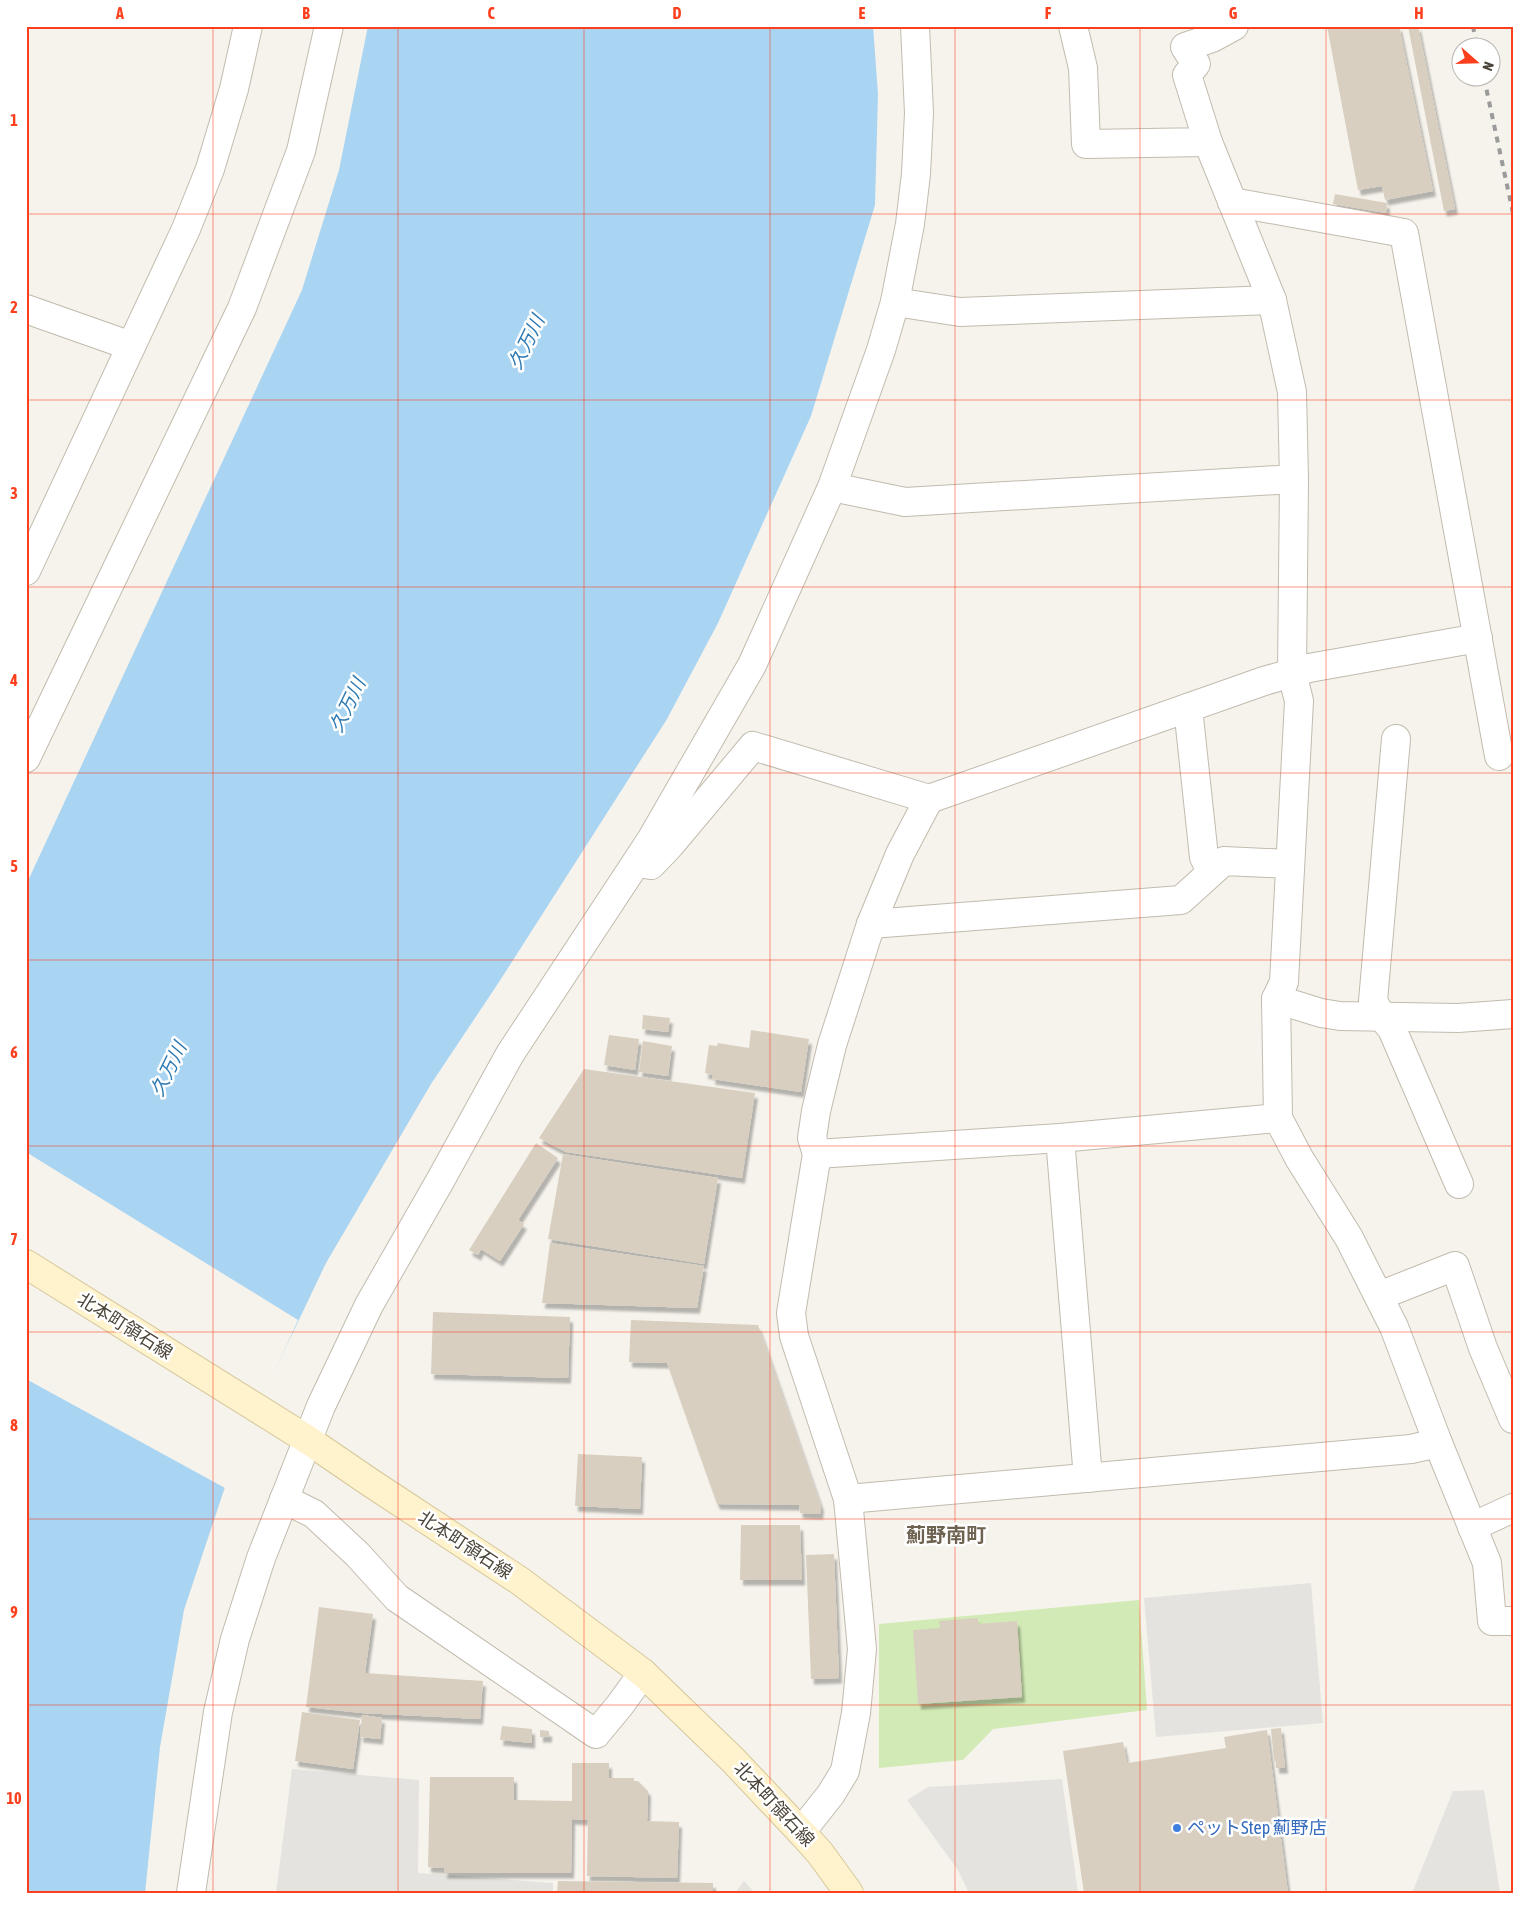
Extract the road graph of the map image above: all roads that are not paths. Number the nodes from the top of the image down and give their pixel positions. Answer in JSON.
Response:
{"nodes":[{"id":1,"x":248,"y":26,"type":"edge"},
{"id":2,"x":329,"y":26,"type":"edge"},
{"id":3,"x":915,"y":26,"type":"edge"},
{"id":4,"x":1073,"y":26,"type":"edge"},
{"id":5,"x":1234,"y":26,"type":"edge"},
{"id":6,"x":1182,"y":37,"type":"edge"},
{"id":7,"x":1208,"y":142,"type":"junction"},
{"id":8,"x":1232,"y":202,"type":"junction"},
{"id":9,"x":1272,"y":300,"type":"junction"},
{"id":10,"x":902,"y":303,"type":"junction"},
{"id":11,"x":26,"y":309,"type":"edge"},
{"id":12,"x":131,"y":346,"type":"junction"},
{"id":13,"x":1294,"y":478,"type":"junction"},
{"id":14,"x":839,"y":489,"type":"junction"},
{"id":15,"x":26,"y":571,"type":"edge"},
{"id":16,"x":1478,"y":638,"type":"junction"},
{"id":17,"x":1292,"y":673,"type":"junction"},
{"id":18,"x":1188,"y":708,"type":"junction"},
{"id":19,"x":1396,"y":739,"type":"dead end"},
{"id":20,"x":1499,"y":756,"type":"dead end"},
{"id":21,"x":26,"y":758,"type":"edge"},
{"id":22,"x":929,"y":799,"type":"junction"},
{"id":23,"x":636,"y":861,"type":"junction"},
{"id":24,"x":1290,"y":864,"type":"junction"},
{"id":25,"x":1210,"y":872,"type":"junction"},
{"id":26,"x":872,"y":924,"type":"junction"},
{"id":27,"x":1276,"y":999,"type":"junction"},
{"id":28,"x":1513,"y":1014,"type":"edge"},
{"id":29,"x":1382,"y":1017,"type":"junction"},
{"id":30,"x":1278,"y":1118,"type":"junction"},
{"id":31,"x":1060,"y":1138,"type":"junction"},
{"id":32,"x":817,"y":1154,"type":"junction"},
{"id":33,"x":1458,"y":1184,"type":"dead end"},
{"id":34,"x":26,"y":1264,"type":"edge"},
{"id":35,"x":1379,"y":1296,"type":"junction"},
{"id":36,"x":1513,"y":1419,"type":"edge"},
{"id":37,"x":308,"y":1440,"type":"junction"},
{"id":38,"x":1438,"y":1443,"type":"junction"},
{"id":39,"x":1088,"y":1478,"type":"junction"},
{"id":40,"x":284,"y":1499,"type":"junction"},
{"id":41,"x":848,"y":1499,"type":"junction"},
{"id":42,"x":1513,"y":1508,"type":"edge"},
{"id":43,"x":1472,"y":1527,"type":"junction"},
{"id":44,"x":1513,"y":1621,"type":"edge"},
{"id":45,"x":643,"y":1673,"type":"junction"},
{"id":46,"x":801,"y":1832,"type":"junction"},
{"id":47,"x":191,"y":1893,"type":"edge"},
{"id":48,"x":849,"y":1893,"type":"edge"}],
"edges":[{"from":1,"to":12,"type":"street"},
{"from":2,"to":21,"type":"street"},
{"from":3,"to":10,"type":"street"},
{"from":4,"to":7,"type":"street"},
{"from":5,"to":6,"type":"street"},
{"from":6,"to":7,"type":"street"},
{"from":7,"to":8,"type":"street"},
{"from":8,"to":9,"type":"street"},
{"from":8,"to":16,"type":"street"},
{"from":9,"to":10,"type":"street"},
{"from":9,"to":13,"type":"street"},
{"from":10,"to":14,"type":"street"},
{"from":11,"to":12,"type":"street"},
{"from":12,"to":15,"type":"street"},
{"from":13,"to":14,"type":"street"},
{"from":13,"to":17,"type":"street"},
{"from":14,"to":23,"type":"street"},
{"from":16,"to":17,"type":"street"},
{"from":16,"to":20,"type":"street"},
{"from":17,"to":18,"type":"street"},
{"from":17,"to":24,"type":"street"},
{"from":18,"to":22,"type":"street"},
{"from":18,"to":25,"type":"street"},
{"from":19,"to":29,"type":"street"},
{"from":22,"to":23,"type":"street"},
{"from":22,"to":26,"type":"street"},
{"from":23,"to":37,"type":"street"},
{"from":24,"to":25,"type":"street"},
{"from":24,"to":27,"type":"street"},
{"from":25,"to":26,"type":"street"},
{"from":26,"to":32,"type":"street"},
{"from":27,"to":29,"type":"street"},
{"from":27,"to":30,"type":"street"},
{"from":28,"to":29,"type":"street"},
{"from":29,"to":33,"type":"street"},
{"from":30,"to":31,"type":"street"},
{"from":30,"to":35,"type":"street"},
{"from":31,"to":32,"type":"street"},
{"from":31,"to":39,"type":"street"},
{"from":32,"to":41,"type":"street"},
{"from":34,"to":37,"type":"main road","name":"北本町領石線"},
{"from":35,"to":36,"type":"street"},
{"from":35,"to":38,"type":"street"},
{"from":37,"to":40,"type":"street"},
{"from":37,"to":45,"type":"main road","name":"北本町領石線"},
{"from":38,"to":39,"type":"street"},
{"from":38,"to":43,"type":"street"},
{"from":39,"to":41,"type":"street"},
{"from":40,"to":45,"type":"street"},
{"from":40,"to":47,"type":"street"},
{"from":41,"to":46,"type":"street"},
{"from":42,"to":43,"type":"street"},
{"from":43,"to":44,"type":"street"},
{"from":45,"to":46,"type":"main road","name":"北本町領石線"},
{"from":46,"to":48,"type":"main road","name":"北本町領石線"}]}
